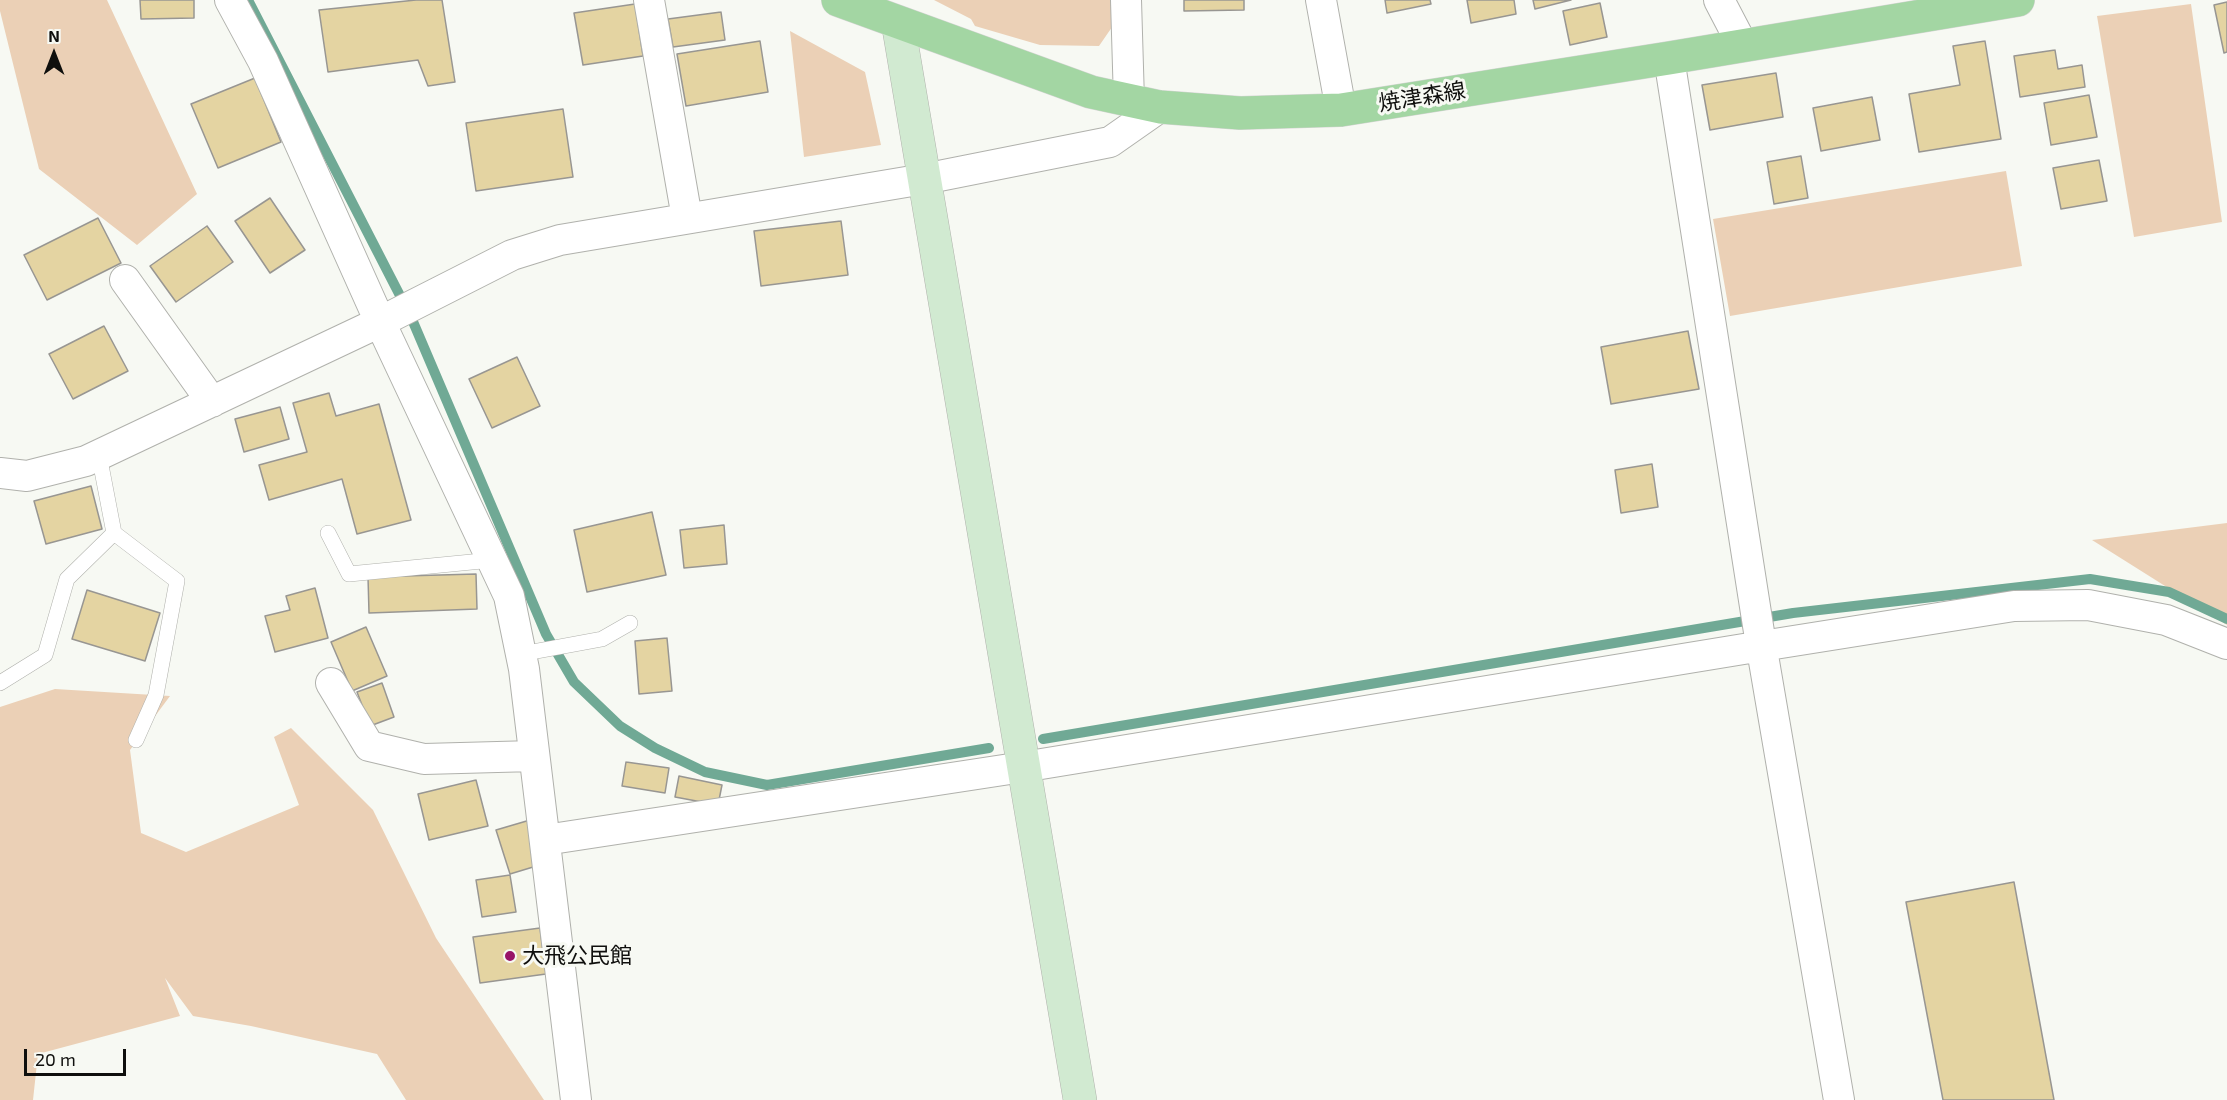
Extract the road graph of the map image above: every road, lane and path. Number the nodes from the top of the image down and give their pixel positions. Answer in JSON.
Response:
{"nodes":[{"id":1,"x":230,"y":0,"type":"edge"},
{"id":2,"x":649,"y":0,"type":"edge"},
{"id":3,"x":838,"y":0,"type":"edge"},
{"id":4,"x":1126,"y":0,"type":"edge"},
{"id":5,"x":1321,"y":0,"type":"edge"},
{"id":6,"x":1719,"y":0,"type":"edge"},
{"id":7,"x":2018,"y":0,"type":"edge"},
{"id":8,"x":898,"y":23,"type":"junction"},
{"id":9,"x":1743,"y":46,"type":"junction"},
{"id":10,"x":1670,"y":58,"type":"junction"},
{"id":11,"x":1144,"y":104,"type":"junction"},
{"id":12,"x":1341,"y":110,"type":"junction"},
{"id":13,"x":924,"y":179,"type":"junction"},
{"id":14,"x":687,"y":218,"type":"junction"},
{"id":15,"x":125,"y":280,"type":"dead end"},
{"id":16,"x":380,"y":322,"type":"junction"},
{"id":17,"x":212,"y":402,"type":"junction"},
{"id":18,"x":99,"y":454,"type":"junction"},
{"id":19,"x":0,"y":473,"type":"edge"},
{"id":20,"x":114,"y":533,"type":"junction"},
{"id":21,"x":328,"y":533,"type":"dead end"},
{"id":22,"x":492,"y":560,"type":"junction"},
{"id":23,"x":630,"y":623,"type":"dead end"},
{"id":24,"x":1761,"y":639,"type":"junction"},
{"id":25,"x":2227,"y":644,"type":"edge"},
{"id":26,"x":528,"y":653,"type":"junction"},
{"id":27,"x":0,"y":683,"type":"edge"},
{"id":28,"x":331,"y":683,"type":"dead end"},
{"id":29,"x":136,"y":740,"type":"dead end"},
{"id":30,"x":534,"y":756,"type":"junction"},
{"id":31,"x":1023,"y":767,"type":"junction"},
{"id":32,"x":545,"y":840,"type":"junction"},
{"id":33,"x":576,"y":1100,"type":"edge"},
{"id":34,"x":1080,"y":1100,"type":"edge"},
{"id":35,"x":1839,"y":1100,"type":"edge"}],
"edges":[{"from":1,"to":16,"type":"street"},
{"from":2,"to":14,"type":"street"},
{"from":3,"to":8,"type":"main road","name":"焼津森線"},
{"from":4,"to":11,"type":"street"},
{"from":5,"to":12,"type":"street"},
{"from":6,"to":9,"type":"street"},
{"from":7,"to":9,"type":"main road","name":"焼津森線"},
{"from":8,"to":11,"type":"main road","name":"焼津森線"},
{"from":8,"to":13,"type":"street"},
{"from":9,"to":10,"type":"main road","name":"焼津森線"},
{"from":10,"to":12,"type":"main road","name":"焼津森線"},
{"from":10,"to":24,"type":"street"},
{"from":11,"to":12,"type":"main road","name":"焼津森線"},
{"from":11,"to":13,"type":"street"},
{"from":13,"to":14,"type":"street"},
{"from":13,"to":31,"type":"street"},
{"from":14,"to":16,"type":"street"},
{"from":15,"to":17,"type":"street"},
{"from":16,"to":17,"type":"street"},
{"from":16,"to":22,"type":"street"},
{"from":17,"to":18,"type":"street"},
{"from":18,"to":19,"type":"street"},
{"from":18,"to":20,"type":"lane"},
{"from":20,"to":27,"type":"lane"},
{"from":20,"to":29,"type":"lane"},
{"from":21,"to":22,"type":"lane"},
{"from":22,"to":26,"type":"street"},
{"from":23,"to":26,"type":"lane"},
{"from":24,"to":25,"type":"street"},
{"from":24,"to":31,"type":"street"},
{"from":24,"to":35,"type":"street"},
{"from":26,"to":30,"type":"street"},
{"from":28,"to":30,"type":"street"},
{"from":30,"to":32,"type":"street"},
{"from":31,"to":32,"type":"street"},
{"from":31,"to":34,"type":"street"},
{"from":32,"to":33,"type":"street"}]}
